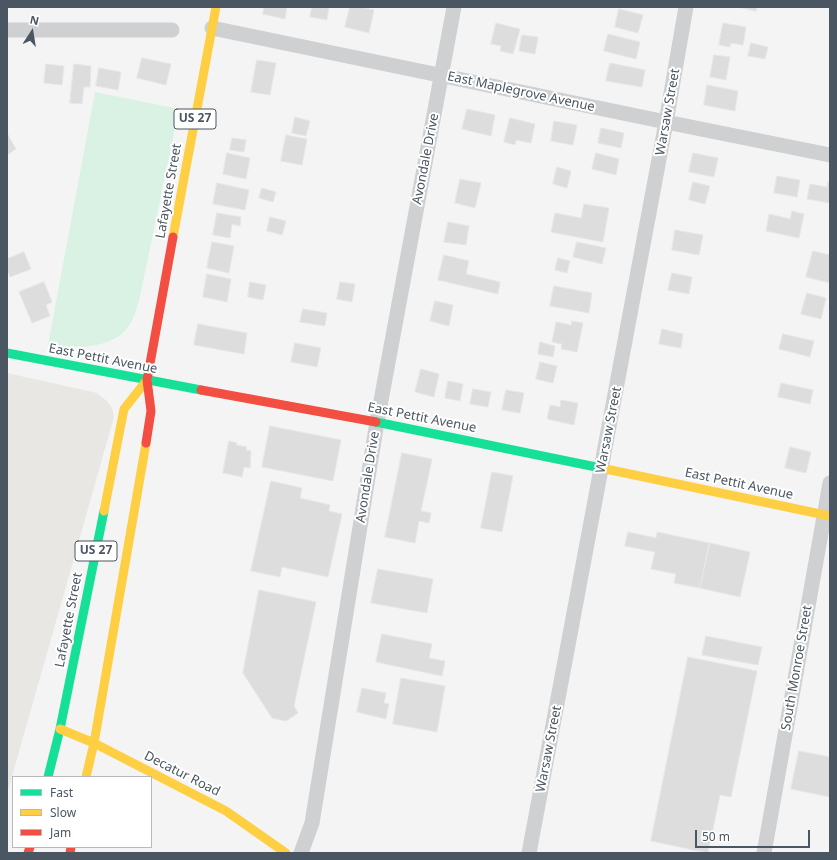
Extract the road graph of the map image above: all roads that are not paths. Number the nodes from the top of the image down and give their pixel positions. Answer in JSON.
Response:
{"nodes":[{"id":1,"x":216,"y":7,"type":"edge"},
{"id":2,"x":454,"y":7,"type":"edge"},
{"id":3,"x":686,"y":7,"type":"edge"},
{"id":4,"x":212,"y":28,"type":"junction"},
{"id":5,"x":7,"y":30,"type":"edge"},
{"id":6,"x":172,"y":30,"type":"dead end"},
{"id":7,"x":442,"y":76,"type":"junction"},
{"id":8,"x":666,"y":122,"type":"junction"},
{"id":9,"x":830,"y":155,"type":"edge"},
{"id":10,"x":7,"y":353,"type":"edge"},
{"id":11,"x":147,"y":380,"type":"junction"},
{"id":12,"x":377,"y":422,"type":"junction"},
{"id":13,"x":602,"y":468,"type":"junction"},
{"id":14,"x":830,"y":483,"type":"edge"},
{"id":15,"x":827,"y":516,"type":"edge"},
{"id":16,"x":60,"y":729,"type":"junction"},
{"id":17,"x":94,"y":743,"type":"junction"},
{"id":18,"x":48,"y":776,"type":"edge"},
{"id":19,"x":86,"y":776,"type":"edge"},
{"id":20,"x":286,"y":853,"type":"edge"},
{"id":21,"x":301,"y":853,"type":"edge"},
{"id":22,"x":530,"y":853,"type":"edge"},
{"id":23,"x":764,"y":853,"type":"edge"}],
"edges":[{"from":1,"to":4,"type":"main road","name":"Lafayette Street","number":"US 27"},
{"from":2,"to":7,"type":"street","name":"Avondale Drive"},
{"from":3,"to":8,"type":"street","name":"Warsaw Street"},
{"from":4,"to":7,"type":"street","name":"East Maplegrove Avenue"},
{"from":4,"to":11,"type":"main road","name":"Lafayette Street","number":"US 27"},
{"from":5,"to":6,"type":"street"},
{"from":7,"to":8,"type":"street","name":"East Maplegrove Avenue"},
{"from":7,"to":12,"type":"street","name":"Avondale Drive"},
{"from":8,"to":9,"type":"street","name":"East Maplegrove Avenue"},
{"from":8,"to":13,"type":"street","name":"Warsaw Street"},
{"from":10,"to":11,"type":"main road","name":"East Pettit Avenue"},
{"from":11,"to":12,"type":"main road","name":"East Pettit Avenue"},
{"from":11,"to":16,"type":"main road","name":"Lafayette Street","number":"US 27"},
{"from":11,"to":17,"type":"main road","name":"Lafayette Street","number":"US 27"},
{"from":12,"to":13,"type":"main road","name":"East Pettit Avenue"},
{"from":12,"to":21,"type":"street","name":"Avondale Drive"},
{"from":13,"to":15,"type":"main road","name":"East Pettit Avenue"},
{"from":13,"to":22,"type":"street","name":"Warsaw Street"},
{"from":14,"to":15,"type":"street","name":"South Monroe Street"},
{"from":15,"to":23,"type":"street","name":"South Monroe Street"},
{"from":16,"to":17,"type":"main road","name":"Decatur Road"},
{"from":16,"to":18,"type":"main road","name":"Lafayette Street","number":"US 27"},
{"from":17,"to":19,"type":"main road","name":"Lafayette Street","number":"US 27"},
{"from":17,"to":20,"type":"main road","name":"Decatur Road"}]}
